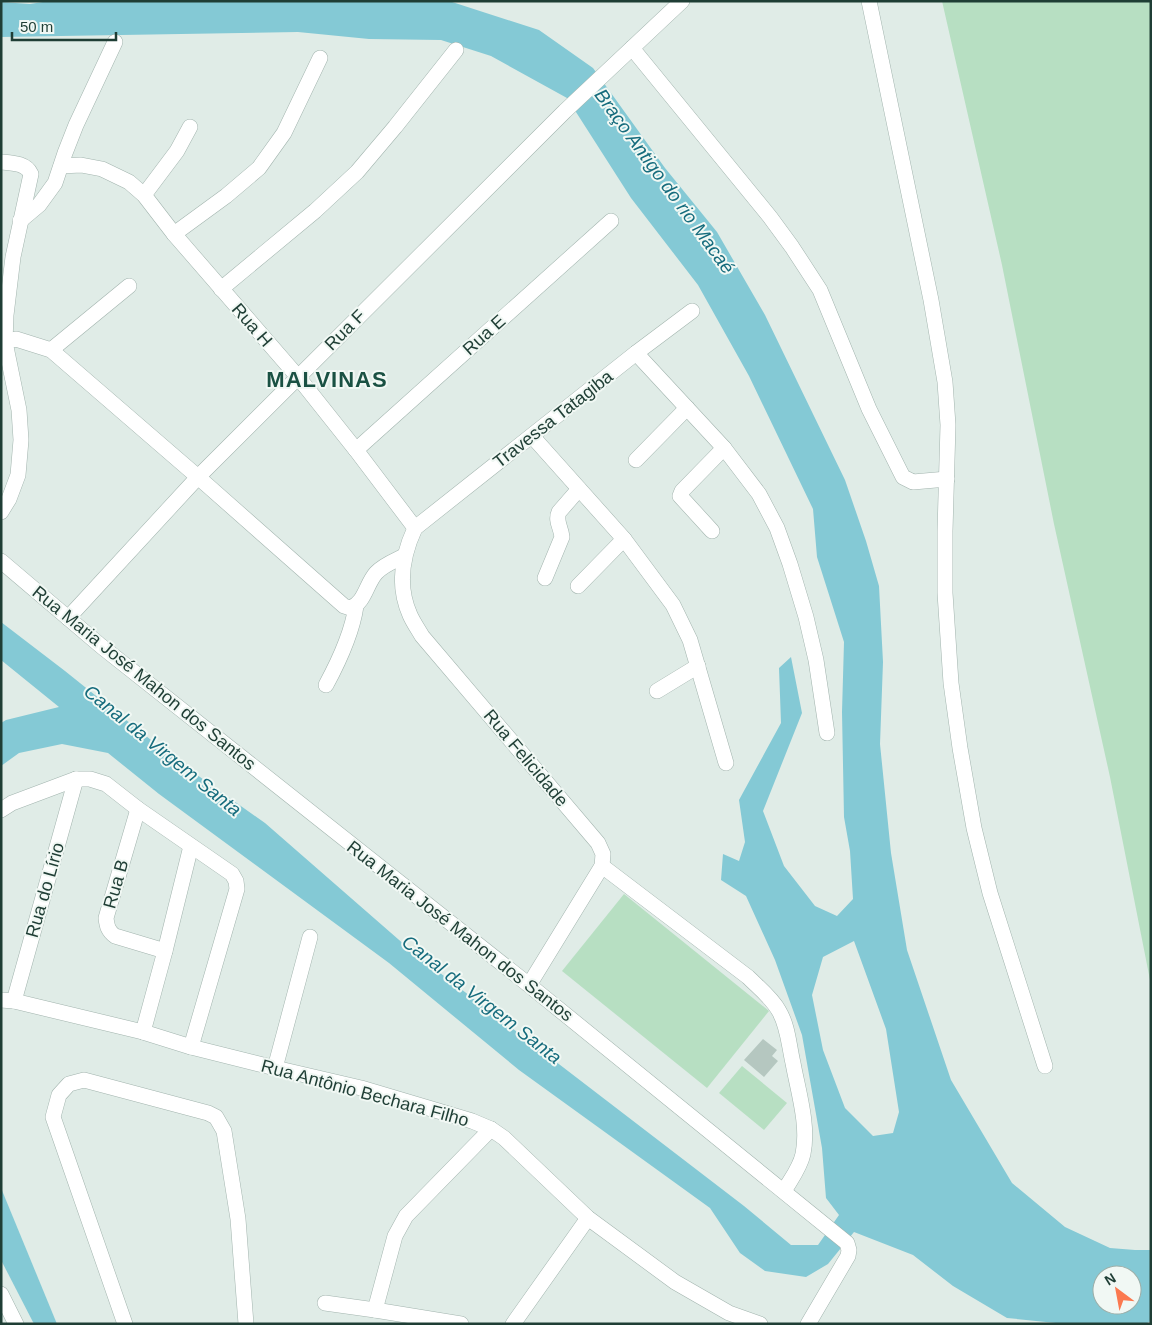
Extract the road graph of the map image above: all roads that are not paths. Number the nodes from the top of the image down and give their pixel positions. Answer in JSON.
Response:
{"nodes":[{"id":1,"x":682,"y":1,"type":"edge"},
{"id":2,"x":868,"y":1,"type":"edge"},
{"id":3,"x":116,"y":42,"type":"dead end"},
{"id":4,"x":632,"y":48,"type":"junction"},
{"id":5,"x":456,"y":50,"type":"dead end"},
{"id":6,"x":320,"y":58,"type":"dead end"},
{"id":7,"x":190,"y":127,"type":"dead end"},
{"id":8,"x":1,"y":162,"type":"edge"},
{"id":9,"x":61,"y":166,"type":"junction"},
{"id":10,"x":144,"y":195,"type":"junction"},
{"id":11,"x":20,"y":221,"type":"junction"},
{"id":12,"x":612,"y":221,"type":"dead end"},
{"id":13,"x":174,"y":234,"type":"junction"},
{"id":14,"x":129,"y":286,"type":"dead end"},
{"id":15,"x":221,"y":289,"type":"junction"},
{"id":16,"x":692,"y":311,"type":"dead end"},
{"id":17,"x":3,"y":342,"type":"edge"},
{"id":18,"x":51,"y":350,"type":"junction"},
{"id":19,"x":636,"y":353,"type":"junction"},
{"id":20,"x":298,"y":377,"type":"junction"},
{"id":21,"x":687,"y":408,"type":"junction"},
{"id":22,"x":532,"y":436,"type":"junction"},
{"id":23,"x":724,"y":448,"type":"junction"},
{"id":24,"x":356,"y":450,"type":"junction"},
{"id":25,"x":636,"y":460,"type":"dead end"},
{"id":26,"x":198,"y":476,"type":"junction"},
{"id":27,"x":947,"y":479,"type":"junction"},
{"id":28,"x":580,"y":489,"type":"junction"},
{"id":29,"x":1,"y":512,"type":"edge"},
{"id":30,"x":415,"y":528,"type":"junction"},
{"id":31,"x":712,"y":531,"type":"dead end"},
{"id":32,"x":624,"y":539,"type":"junction"},
{"id":33,"x":404,"y":556,"type":"junction"},
{"id":34,"x":1,"y":562,"type":"edge"},
{"id":35,"x":546,"y":578,"type":"dead end"},
{"id":36,"x":578,"y":586,"type":"dead end"},
{"id":37,"x":356,"y":606,"type":"junction"},
{"id":38,"x":68,"y":618,"type":"junction"},
{"id":39,"x":698,"y":666,"type":"junction"},
{"id":40,"x":326,"y":685,"type":"dead end"},
{"id":41,"x":657,"y":691,"type":"dead end"},
{"id":42,"x":827,"y":733,"type":"dead end"},
{"id":43,"x":726,"y":763,"type":"dead end"},
{"id":44,"x":76,"y":779,"type":"junction"},
{"id":45,"x":138,"y":809,"type":"junction"},
{"id":46,"x":1,"y":810,"type":"edge"},
{"id":47,"x":192,"y":846,"type":"junction"},
{"id":48,"x":602,"y":866,"type":"junction"},
{"id":49,"x":310,"y":937,"type":"dead end"},
{"id":50,"x":166,"y":951,"type":"junction"},
{"id":51,"x":529,"y":984,"type":"junction"},
{"id":52,"x":8,"y":1001,"type":"edge"},
{"id":53,"x":142,"y":1032,"type":"junction"},
{"id":54,"x":191,"y":1047,"type":"junction"},
{"id":55,"x":1045,"y":1066,"type":"dead end"},
{"id":56,"x":275,"y":1068,"type":"junction"},
{"id":57,"x":490,"y":1129,"type":"junction"},
{"id":58,"x":784,"y":1191,"type":"junction"},
{"id":59,"x":588,"y":1218,"type":"junction"},
{"id":60,"x":1,"y":1294,"type":"edge"},
{"id":61,"x":325,"y":1303,"type":"dead end"},
{"id":62,"x":375,"y":1310,"type":"junction"},
{"id":63,"x":727,"y":1318,"type":"edge"},
{"id":64,"x":16,"y":1324,"type":"edge"},
{"id":65,"x":125,"y":1324,"type":"edge"},
{"id":66,"x":246,"y":1324,"type":"edge"},
{"id":67,"x":461,"y":1324,"type":"edge"},
{"id":68,"x":514,"y":1324,"type":"edge"},
{"id":69,"x":760,"y":1324,"type":"edge"},
{"id":70,"x":808,"y":1324,"type":"edge"}],
"edges":[{"from":1,"to":4,"type":"street","name":"Rua F"},
{"from":2,"to":27,"type":"street"},
{"from":3,"to":9,"type":"street"},
{"from":4,"to":20,"type":"street","name":"Rua F"},
{"from":4,"to":27,"type":"street"},
{"from":5,"to":15,"type":"street"},
{"from":6,"to":13,"type":"street"},
{"from":7,"to":10,"type":"street"},
{"from":8,"to":11,"type":"street"},
{"from":9,"to":10,"type":"street","name":"Rua H"},
{"from":9,"to":11,"type":"street"},
{"from":10,"to":13,"type":"street","name":"Rua H"},
{"from":11,"to":17,"type":"street"},
{"from":12,"to":24,"type":"street","name":"Rua E"},
{"from":13,"to":15,"type":"street","name":"Rua H"},
{"from":14,"to":18,"type":"street"},
{"from":15,"to":20,"type":"street","name":"Rua H"},
{"from":16,"to":19,"type":"street","name":"Travessa Tatagiba"},
{"from":17,"to":18,"type":"street"},
{"from":17,"to":29,"type":"street"},
{"from":18,"to":26,"type":"street"},
{"from":19,"to":21,"type":"street"},
{"from":19,"to":22,"type":"street","name":"Travessa Tatagiba"},
{"from":20,"to":24,"type":"street","name":"Rua H"},
{"from":20,"to":26,"type":"street","name":"Rua F"},
{"from":21,"to":23,"type":"street"},
{"from":21,"to":25,"type":"street"},
{"from":22,"to":28,"type":"street"},
{"from":22,"to":30,"type":"street","name":"Travessa Tatagiba"},
{"from":23,"to":31,"type":"street"},
{"from":23,"to":42,"type":"street"},
{"from":24,"to":30,"type":"street","name":"Rua H"},
{"from":26,"to":37,"type":"street"},
{"from":26,"to":38,"type":"street","name":"Rua F"},
{"from":27,"to":55,"type":"street"},
{"from":28,"to":32,"type":"street"},
{"from":28,"to":35,"type":"street"},
{"from":30,"to":33,"type":"street","name":"Rua Felicidade"},
{"from":32,"to":36,"type":"street"},
{"from":32,"to":39,"type":"street"},
{"from":33,"to":37,"type":"street"},
{"from":33,"to":48,"type":"street","name":"Rua Felicidade"},
{"from":34,"to":38,"type":"street","name":"Rua Maria José Mahon dos Santos"},
{"from":37,"to":40,"type":"street"},
{"from":38,"to":51,"type":"street","name":"Rua Maria José Mahon dos Santos"},
{"from":39,"to":41,"type":"street"},
{"from":39,"to":43,"type":"street"},
{"from":44,"to":45,"type":"street"},
{"from":44,"to":46,"type":"street"},
{"from":44,"to":52,"type":"street","name":"Rua do Lírio"},
{"from":45,"to":47,"type":"street"},
{"from":45,"to":50,"type":"street","name":"Rua B"},
{"from":47,"to":50,"type":"street"},
{"from":47,"to":54,"type":"street"},
{"from":48,"to":51,"type":"street"},
{"from":48,"to":58,"type":"street"},
{"from":49,"to":56,"type":"street"},
{"from":50,"to":53,"type":"street"},
{"from":51,"to":58,"type":"street","name":"Rua Maria José Mahon dos Santos"},
{"from":52,"to":53,"type":"street","name":"Rua Antônio Bechara Filho"},
{"from":53,"to":54,"type":"street","name":"Rua Antônio Bechara Filho"},
{"from":54,"to":56,"type":"street","name":"Rua Antônio Bechara Filho"},
{"from":56,"to":57,"type":"street","name":"Rua Antônio Bechara Filho"},
{"from":57,"to":59,"type":"street","name":"Rua Antônio Bechara Filho"},
{"from":57,"to":62,"type":"street"},
{"from":58,"to":70,"type":"street","name":"Rua Maria José Mahon dos Santos"},
{"from":59,"to":63,"type":"street","name":"Rua Antônio Bechara Filho"},
{"from":59,"to":68,"type":"street"},
{"from":60,"to":64,"type":"street"},
{"from":61,"to":62,"type":"street"},
{"from":62,"to":67,"type":"street"},
{"from":63,"to":69,"type":"street","name":"Rua Antônio Bechara Filho"},
{"from":65,"to":66,"type":"street"}]}
